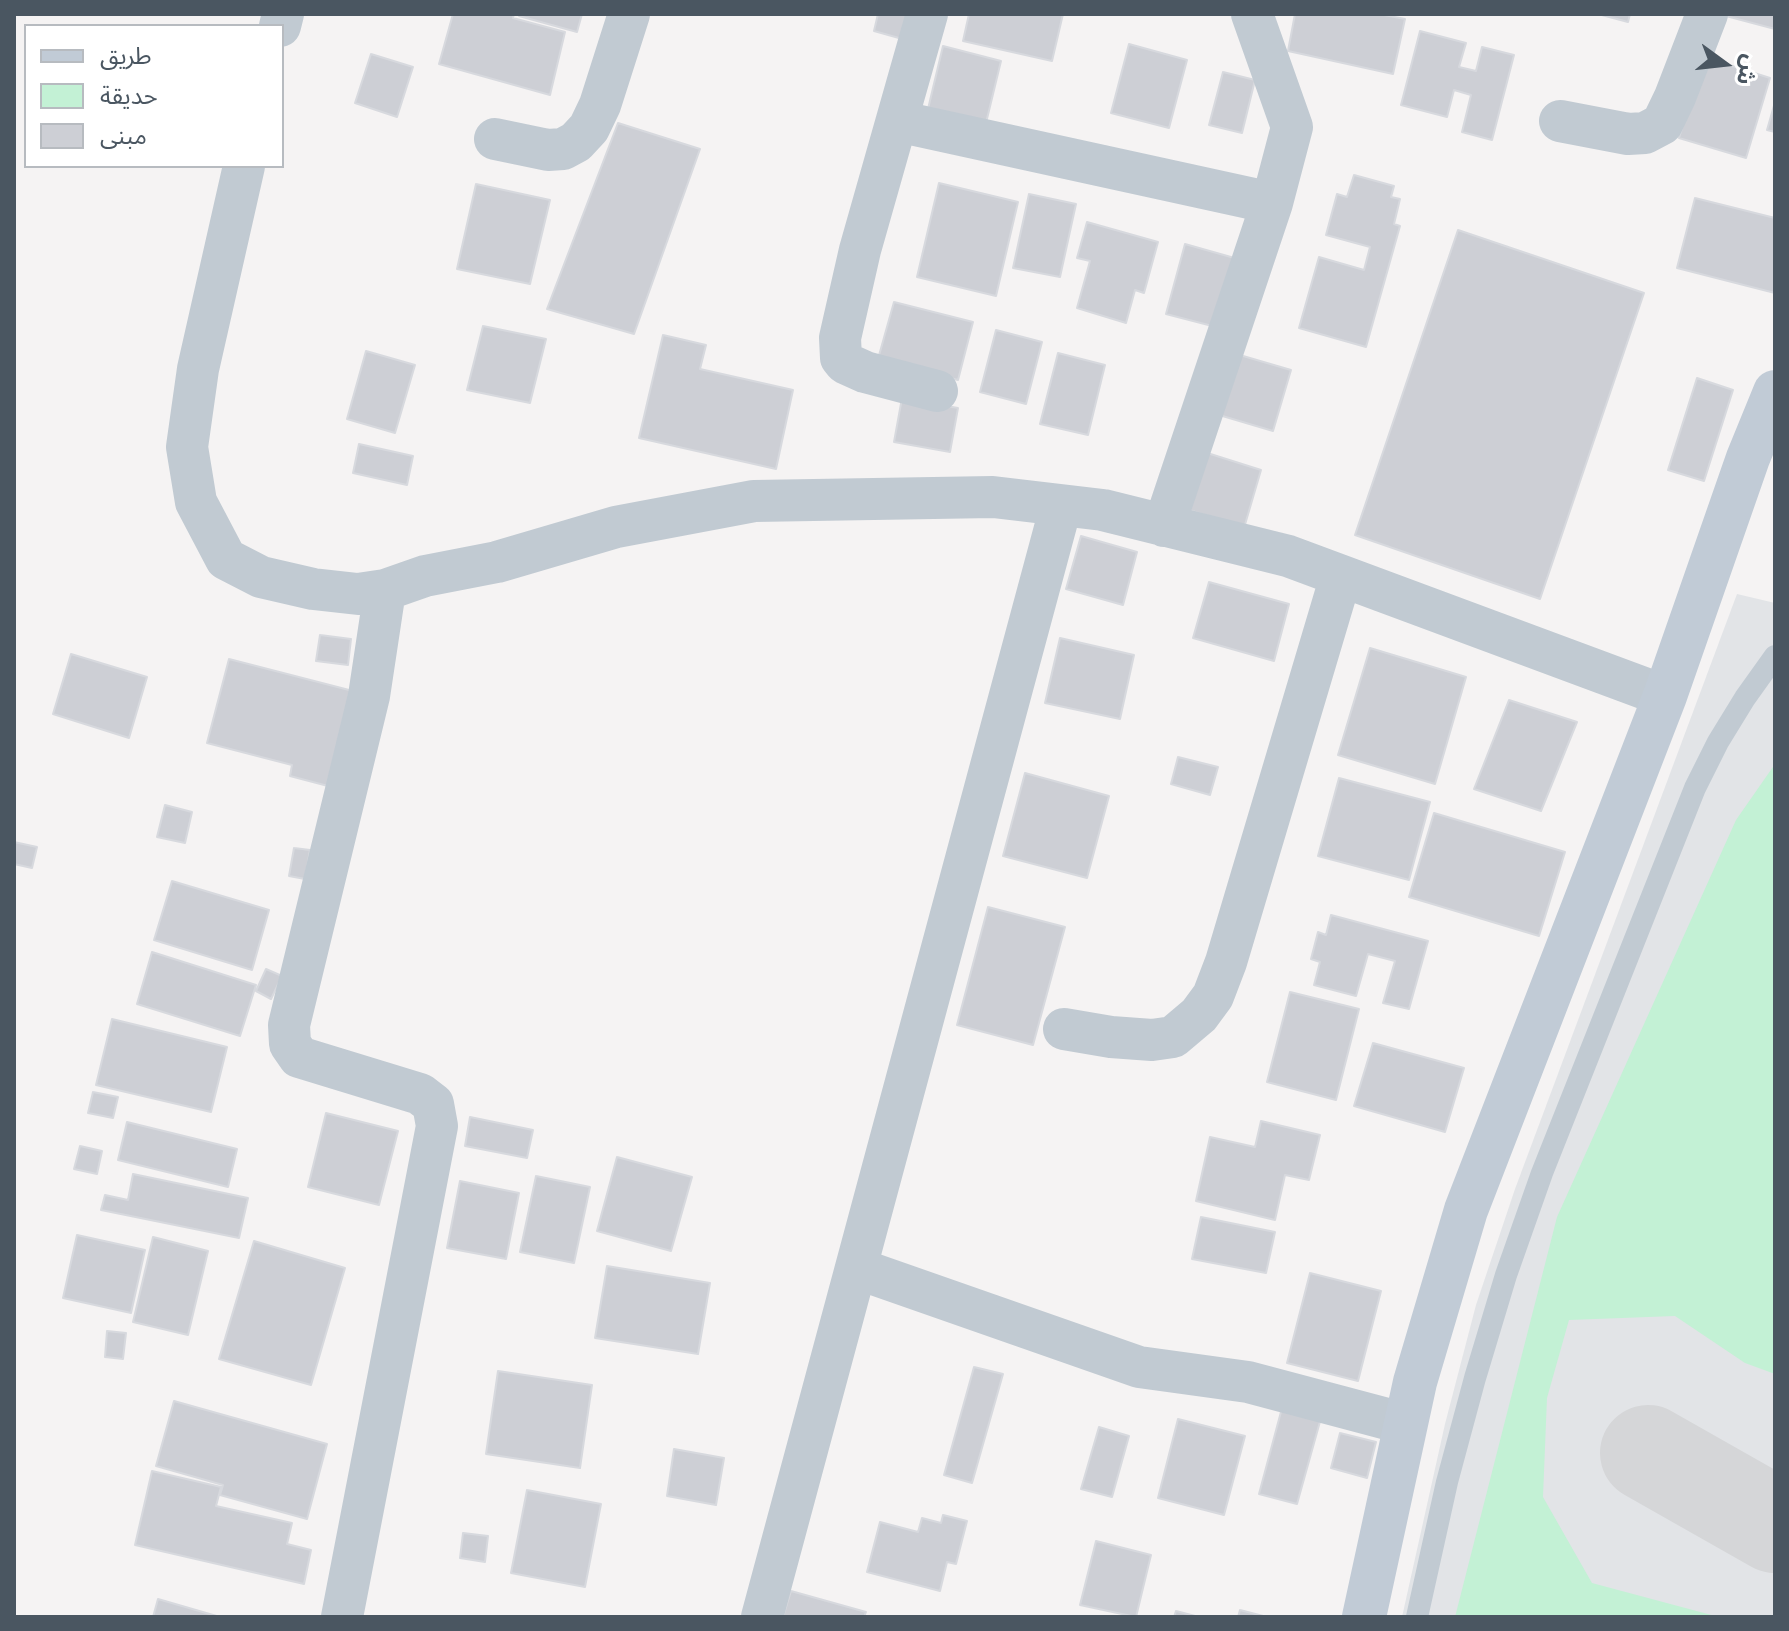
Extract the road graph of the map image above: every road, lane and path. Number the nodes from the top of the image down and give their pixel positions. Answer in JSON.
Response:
{"nodes":[{"id":1,"x":629,"y":14,"type":"edge"},
{"id":2,"x":927,"y":14,"type":"edge"},
{"id":3,"x":1252,"y":14,"type":"edge"},
{"id":4,"x":1707,"y":14,"type":"edge"},
{"id":5,"x":897,"y":121,"type":"junction"},
{"id":6,"x":1560,"y":121,"type":"dead end"},
{"id":7,"x":495,"y":139,"type":"dead end"},
{"id":8,"x":244,"y":168,"type":"edge"},
{"id":9,"x":1272,"y":203,"type":"junction"},
{"id":10,"x":937,"y":391,"type":"dead end"},
{"id":11,"x":1775,"y":392,"type":"edge"},
{"id":12,"x":1061,"y":506,"type":"junction"},
{"id":13,"x":1164,"y":526,"type":"junction"},
{"id":14,"x":1341,"y":576,"type":"junction"},
{"id":15,"x":385,"y":590,"type":"junction"},
{"id":16,"x":1775,"y":656,"type":"edge"},
{"id":17,"x":1665,"y":696,"type":"junction"},
{"id":18,"x":1064,"y":1029,"type":"dead end"},
{"id":19,"x":856,"y":1268,"type":"junction"},
{"id":20,"x":1406,"y":1424,"type":"junction"},
{"id":21,"x":342,"y":1617,"type":"edge"},
{"id":22,"x":762,"y":1617,"type":"edge"},
{"id":23,"x":1364,"y":1617,"type":"edge"},
{"id":24,"x":1417,"y":1617,"type":"edge"}],
"edges":[{"from":1,"to":7,"type":"street"},
{"from":2,"to":5,"type":"street"},
{"from":3,"to":9,"type":"street"},
{"from":4,"to":6,"type":"street"},
{"from":5,"to":9,"type":"street"},
{"from":5,"to":10,"type":"street"},
{"from":8,"to":15,"type":"street"},
{"from":9,"to":13,"type":"street"},
{"from":11,"to":17,"type":"main road"},
{"from":12,"to":13,"type":"street"},
{"from":12,"to":15,"type":"street"},
{"from":12,"to":19,"type":"street"},
{"from":13,"to":14,"type":"street"},
{"from":14,"to":17,"type":"street"},
{"from":14,"to":18,"type":"street"},
{"from":15,"to":21,"type":"street"},
{"from":16,"to":24,"type":"lane"},
{"from":17,"to":20,"type":"main road"},
{"from":19,"to":20,"type":"street"},
{"from":19,"to":22,"type":"street"},
{"from":20,"to":23,"type":"main road"}]}
